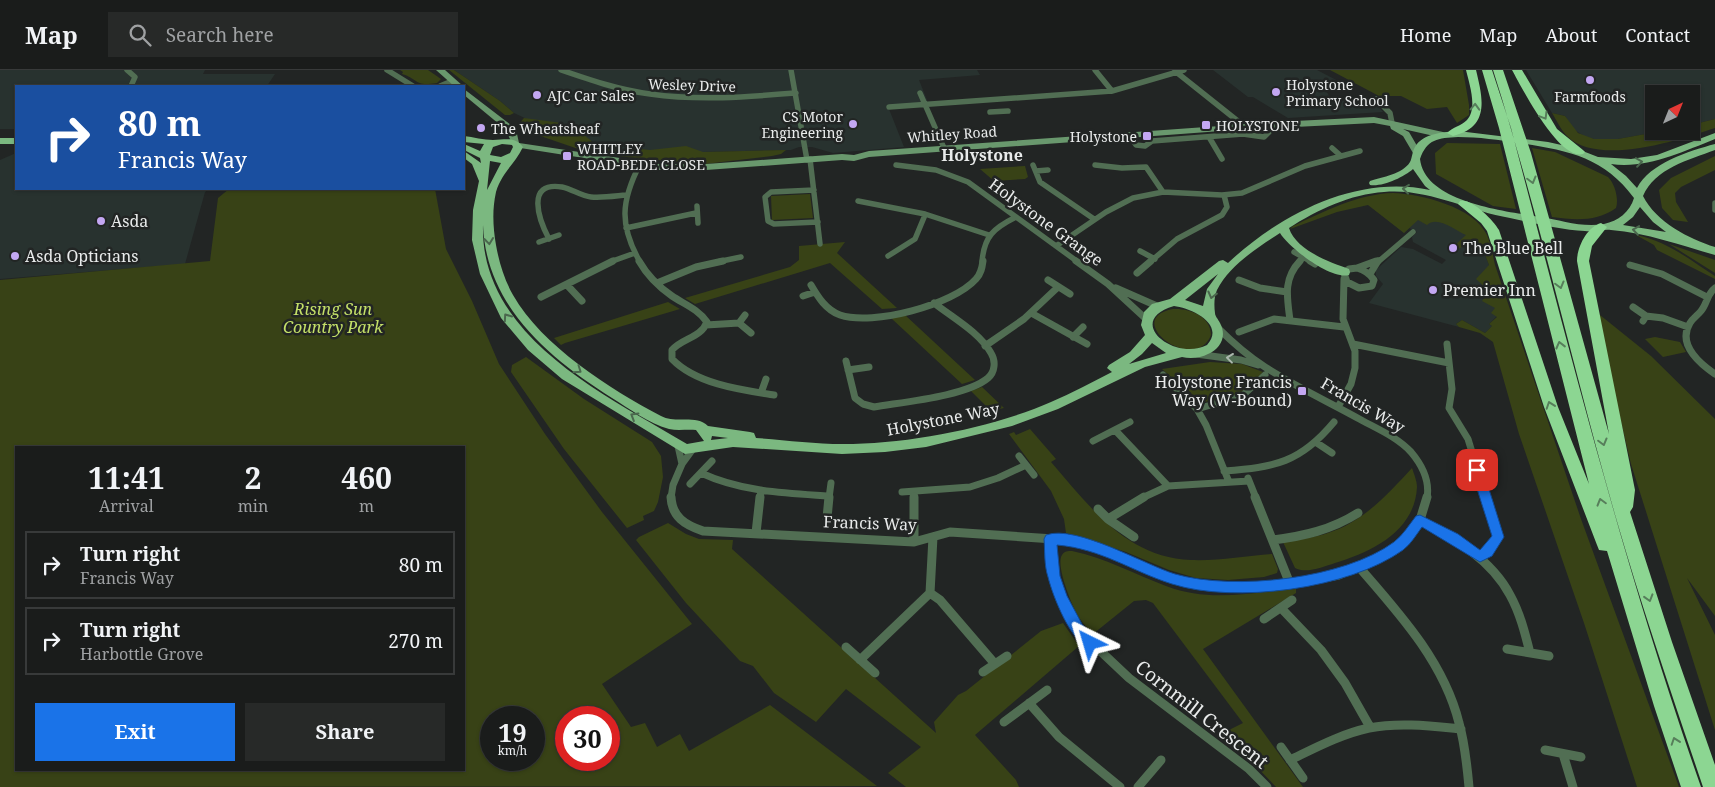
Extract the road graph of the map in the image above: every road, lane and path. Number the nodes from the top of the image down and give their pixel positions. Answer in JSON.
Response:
{"nodes":[{"id":1,"x":128,"y":70,"type":"edge"},
{"id":2,"x":387,"y":70,"type":"edge"},
{"id":3,"x":440,"y":70,"type":"edge"},
{"id":4,"x":561,"y":70,"type":"edge"},
{"id":5,"x":791,"y":70,"type":"edge"},
{"id":6,"x":1095,"y":70,"type":"edge"},
{"id":7,"x":1184,"y":70,"type":"edge"},
{"id":8,"x":1471,"y":70,"type":"edge"},
{"id":9,"x":1487,"y":70,"type":"edge"},
{"id":10,"x":1498,"y":70,"type":"edge"},
{"id":11,"x":1517,"y":70,"type":"edge"},
{"id":12,"x":1175,"y":71,"type":"edge"},
{"id":13,"x":456,"y":84,"type":"edge"},
{"id":14,"x":132,"y":85,"type":"edge"},
{"id":15,"x":411,"y":85,"type":"edge"},
{"id":16,"x":465,"y":91,"type":"edge"},
{"id":17,"x":1112,"y":91,"type":"junction"},
{"id":18,"x":796,"y":93,"type":"junction"},
{"id":19,"x":920,"y":93,"type":"dead end"},
{"id":20,"x":1376,"y":98,"type":"dead end"},
{"id":21,"x":995,"y":100,"type":"junction"},
{"id":22,"x":925,"y":104,"type":"junction"},
{"id":23,"x":889,"y":107,"type":"dead end"},
{"id":24,"x":1008,"y":111,"type":"dead end"},
{"id":25,"x":990,"y":112,"type":"dead end"},
{"id":26,"x":999,"y":112,"type":"junction"},
{"id":27,"x":1361,"y":120,"type":"junction"},
{"id":28,"x":1239,"y":122,"type":"junction"},
{"id":29,"x":1392,"y":123,"type":"junction"},
{"id":30,"x":1264,"y":125,"type":"junction"},
{"id":31,"x":510,"y":130,"type":"junction"},
{"id":32,"x":1448,"y":134,"type":"junction"},
{"id":33,"x":1129,"y":135,"type":"junction"},
{"id":34,"x":1715,"y":136,"type":"edge"},
{"id":35,"x":1209,"y":137,"type":"junction"},
{"id":36,"x":465,"y":139,"type":"edge"},
{"id":37,"x":0,"y":141,"type":"edge"},
{"id":38,"x":15,"y":141,"type":"edge"},
{"id":39,"x":496,"y":143,"type":"junction"},
{"id":40,"x":516,"y":144,"type":"junction"},
{"id":41,"x":465,"y":147,"type":"edge"},
{"id":42,"x":1715,"y":147,"type":"edge"},
{"id":43,"x":944,"y":148,"type":"junction"},
{"id":44,"x":1332,"y":148,"type":"dead end"},
{"id":45,"x":544,"y":150,"type":"junction"},
{"id":46,"x":1360,"y":151,"type":"dead end"},
{"id":47,"x":1416,"y":151,"type":"junction"},
{"id":48,"x":1578,"y":152,"type":"junction"},
{"id":49,"x":465,"y":155,"type":"edge"},
{"id":50,"x":485,"y":156,"type":"junction"},
{"id":51,"x":1340,"y":156,"type":"junction"},
{"id":52,"x":511,"y":157,"type":"junction"},
{"id":53,"x":1592,"y":157,"type":"junction"},
{"id":54,"x":1222,"y":159,"type":"dead end"},
{"id":55,"x":808,"y":160,"type":"junction"},
{"id":56,"x":946,"y":163,"type":"dead end"},
{"id":57,"x":1415,"y":163,"type":"junction"},
{"id":58,"x":640,"y":164,"type":"junction"},
{"id":59,"x":896,"y":165,"type":"dead end"},
{"id":60,"x":1094,"y":165,"type":"dead end"},
{"id":61,"x":1048,"y":170,"type":"dead end"},
{"id":62,"x":940,"y":172,"type":"junction"},
{"id":63,"x":483,"y":180,"type":"junction"},
{"id":64,"x":814,"y":190,"type":"junction"},
{"id":65,"x":1163,"y":192,"type":"junction"},
{"id":66,"x":875,"y":194,"type":"dead end"},
{"id":67,"x":626,"y":195,"type":"junction"},
{"id":68,"x":1224,"y":195,"type":"junction"},
{"id":69,"x":1639,"y":196,"type":"junction"},
{"id":70,"x":858,"y":202,"type":"dead end"},
{"id":71,"x":1459,"y":202,"type":"junction"},
{"id":72,"x":873,"y":203,"type":"junction"},
{"id":73,"x":1715,"y":203,"type":"edge"},
{"id":74,"x":1715,"y":210,"type":"edge"},
{"id":75,"x":926,"y":215,"type":"junction"},
{"id":76,"x":1016,"y":217,"type":"junction"},
{"id":77,"x":1094,"y":219,"type":"junction"},
{"id":78,"x":818,"y":222,"type":"junction"},
{"id":79,"x":698,"y":223,"type":"dead end"},
{"id":80,"x":1283,"y":226,"type":"junction"},
{"id":81,"x":1606,"y":227,"type":"junction"},
{"id":82,"x":626,"y":228,"type":"junction"},
{"id":83,"x":1413,"y":232,"type":"dead end"},
{"id":84,"x":559,"y":235,"type":"dead end"},
{"id":85,"x":989,"y":235,"type":"junction"},
{"id":86,"x":1540,"y":236,"type":"junction"},
{"id":87,"x":549,"y":239,"type":"junction"},
{"id":88,"x":539,"y":242,"type":"dead end"},
{"id":89,"x":820,"y":244,"type":"dead end"},
{"id":90,"x":1696,"y":244,"type":"junction"},
{"id":91,"x":1056,"y":246,"type":"junction"},
{"id":92,"x":1140,"y":251,"type":"dead end"},
{"id":93,"x":1715,"y":251,"type":"edge"},
{"id":94,"x":724,"y":252,"type":"dead end"},
{"id":95,"x":1294,"y":252,"type":"dead end"},
{"id":96,"x":635,"y":253,"type":"junction"},
{"id":97,"x":888,"y":256,"type":"dead end"},
{"id":98,"x":741,"y":257,"type":"dead end"},
{"id":99,"x":1304,"y":257,"type":"junction"},
{"id":100,"x":1154,"y":259,"type":"junction"},
{"id":101,"x":728,"y":260,"type":"junction"},
{"id":102,"x":1379,"y":260,"type":"junction"},
{"id":103,"x":1315,"y":264,"type":"dead end"},
{"id":104,"x":1630,"y":265,"type":"dead end"},
{"id":105,"x":1356,"y":268,"type":"junction"},
{"id":106,"x":1137,"y":273,"type":"dead end"},
{"id":107,"x":1370,"y":274,"type":"junction"},
{"id":108,"x":1345,"y":275,"type":"junction"},
{"id":109,"x":1048,"y":280,"type":"dead end"},
{"id":110,"x":1239,"y":280,"type":"dead end"},
{"id":111,"x":657,"y":283,"type":"junction"},
{"id":112,"x":567,"y":284,"type":"junction"},
{"id":113,"x":1108,"y":284,"type":"junction"},
{"id":114,"x":1058,"y":287,"type":"junction"},
{"id":115,"x":1364,"y":288,"type":"junction"},
{"id":116,"x":1715,"y":288,"type":"edge"},
{"id":117,"x":1287,"y":292,"type":"junction"},
{"id":118,"x":1070,"y":294,"type":"dead end"},
{"id":119,"x":803,"y":296,"type":"dead end"},
{"id":120,"x":541,"y":297,"type":"dead end"},
{"id":121,"x":1708,"y":297,"type":"junction"},
{"id":122,"x":1343,"y":299,"type":"junction"},
{"id":123,"x":582,"y":301,"type":"dead end"},
{"id":124,"x":1174,"y":302,"type":"junction"},
{"id":125,"x":934,"y":303,"type":"junction"},
{"id":126,"x":1157,"y":306,"type":"junction"},
{"id":127,"x":1633,"y":307,"type":"dead end"},
{"id":128,"x":1033,"y":314,"type":"junction"},
{"id":129,"x":745,"y":315,"type":"dead end"},
{"id":130,"x":1209,"y":315,"type":"junction"},
{"id":131,"x":1146,"y":319,"type":"junction"},
{"id":132,"x":1290,"y":320,"type":"junction"},
{"id":133,"x":739,"y":323,"type":"junction"},
{"id":134,"x":706,"y":325,"type":"junction"},
{"id":135,"x":1083,"y":327,"type":"dead end"},
{"id":136,"x":1688,"y":327,"type":"junction"},
{"id":137,"x":1218,"y":328,"type":"junction"},
{"id":138,"x":1344,"y":328,"type":"junction"},
{"id":139,"x":1239,"y":332,"type":"dead end"},
{"id":140,"x":751,"y":333,"type":"dead end"},
{"id":141,"x":1150,"y":336,"type":"junction"},
{"id":142,"x":1073,"y":337,"type":"junction"},
{"id":143,"x":1087,"y":344,"type":"dead end"},
{"id":144,"x":1353,"y":344,"type":"junction"},
{"id":145,"x":1447,"y":344,"type":"dead end"},
{"id":146,"x":986,"y":346,"type":"junction"},
{"id":147,"x":1188,"y":353,"type":"junction"},
{"id":148,"x":846,"y":361,"type":"dead end"},
{"id":149,"x":1448,"y":363,"type":"junction"},
{"id":150,"x":869,"y":367,"type":"dead end"},
{"id":151,"x":848,"y":370,"type":"junction"},
{"id":152,"x":1265,"y":371,"type":"junction"},
{"id":153,"x":1715,"y":374,"type":"edge"},
{"id":154,"x":1163,"y":375,"type":"dead end"},
{"id":155,"x":766,"y":379,"type":"dead end"},
{"id":156,"x":761,"y":393,"type":"junction"},
{"id":157,"x":774,"y":395,"type":"dead end"},
{"id":158,"x":1338,"y":407,"type":"junction"},
{"id":159,"x":1197,"y":409,"type":"junction"},
{"id":160,"x":1130,"y":422,"type":"dead end"},
{"id":161,"x":1334,"y":422,"type":"dead end"},
{"id":162,"x":683,"y":426,"type":"junction"},
{"id":163,"x":1115,"y":430,"type":"junction"},
{"id":164,"x":706,"y":431,"type":"junction"},
{"id":165,"x":1094,"y":441,"type":"dead end"},
{"id":166,"x":1317,"y":443,"type":"junction"},
{"id":167,"x":676,"y":444,"type":"junction"},
{"id":168,"x":695,"y":448,"type":"junction"},
{"id":169,"x":1332,"y":453,"type":"dead end"},
{"id":170,"x":1018,"y":456,"type":"dead end"},
{"id":171,"x":712,"y":461,"type":"dead end"},
{"id":172,"x":682,"y":464,"type":"junction"},
{"id":173,"x":1026,"y":465,"type":"junction"},
{"id":174,"x":1245,"y":470,"type":"junction"},
{"id":175,"x":1224,"y":471,"type":"junction"},
{"id":176,"x":700,"y":473,"type":"junction"},
{"id":177,"x":1034,"y":475,"type":"dead end"},
{"id":178,"x":1249,"y":481,"type":"junction"},
{"id":179,"x":1229,"y":482,"type":"junction"},
{"id":180,"x":831,"y":483,"type":"dead end"},
{"id":181,"x":690,"y":484,"type":"dead end"},
{"id":182,"x":1168,"y":486,"type":"junction"},
{"id":183,"x":761,"y":490,"type":"junction"},
{"id":184,"x":902,"y":492,"type":"dead end"},
{"id":185,"x":914,"y":492,"type":"junction"},
{"id":186,"x":829,"y":496,"type":"junction"},
{"id":187,"x":1098,"y":509,"type":"dead end"},
{"id":188,"x":1358,"y":514,"type":"dead end"},
{"id":189,"x":827,"y":518,"type":"dead end"},
{"id":190,"x":1624,"y":518,"type":"junction"},
{"id":191,"x":1108,"y":519,"type":"junction"},
{"id":192,"x":1420,"y":520,"type":"junction"},
{"id":193,"x":756,"y":532,"type":"junction"},
{"id":194,"x":933,"y":537,"type":"junction"},
{"id":195,"x":1134,"y":537,"type":"dead end"},
{"id":196,"x":1050,"y":539,"type":"junction"},
{"id":197,"x":1273,"y":540,"type":"junction"},
{"id":198,"x":914,"y":542,"type":"junction"},
{"id":199,"x":1480,"y":557,"type":"junction"},
{"id":200,"x":1359,"y":567,"type":"junction"},
{"id":201,"x":1290,"y":584,"type":"junction"},
{"id":202,"x":1626,"y":588,"type":"junction"},
{"id":203,"x":930,"y":593,"type":"junction"},
{"id":204,"x":1292,"y":600,"type":"dead end"},
{"id":205,"x":1281,"y":608,"type":"junction"},
{"id":206,"x":1264,"y":619,"type":"dead end"},
{"id":207,"x":846,"y":647,"type":"dead end"},
{"id":208,"x":1507,"y":649,"type":"dead end"},
{"id":209,"x":1530,"y":652,"type":"junction"},
{"id":210,"x":1007,"y":656,"type":"dead end"},
{"id":211,"x":1549,"y":656,"type":"dead end"},
{"id":212,"x":860,"y":660,"type":"junction"},
{"id":213,"x":995,"y":664,"type":"junction"},
{"id":214,"x":983,"y":672,"type":"dead end"},
{"id":215,"x":875,"y":673,"type":"dead end"},
{"id":216,"x":1047,"y":690,"type":"dead end"},
{"id":217,"x":1029,"y":703,"type":"junction"},
{"id":218,"x":1004,"y":722,"type":"dead end"},
{"id":219,"x":1370,"y":727,"type":"junction"},
{"id":220,"x":1461,"y":729,"type":"junction"},
{"id":221,"x":1281,"y":746,"type":"dead end"},
{"id":222,"x":1545,"y":750,"type":"dead end"},
{"id":223,"x":1563,"y":754,"type":"junction"},
{"id":224,"x":1582,"y":757,"type":"dead end"},
{"id":225,"x":1161,"y":760,"type":"dead end"},
{"id":226,"x":1290,"y":760,"type":"junction"},
{"id":227,"x":1303,"y":778,"type":"dead end"},
{"id":228,"x":1120,"y":787,"type":"edge"},
{"id":229,"x":1138,"y":787,"type":"edge"},
{"id":230,"x":1267,"y":787,"type":"edge"},
{"id":231,"x":1470,"y":787,"type":"edge"},
{"id":232,"x":1572,"y":787,"type":"edge"},
{"id":233,"x":1691,"y":787,"type":"edge"},
{"id":234,"x":1713,"y":787,"type":"edge"}],
"edges":[{"from":1,"to":14,"type":"street"},
{"from":2,"to":15,"type":"street"},
{"from":3,"to":13,"type":"street"},
{"from":4,"to":18,"type":"street","name":"Wesley Drive"},
{"from":5,"to":18,"type":"street"},
{"from":6,"to":17,"type":"street"},
{"from":7,"to":12,"type":"street"},
{"from":32,"to":8,"type":"highway","one_way":true},
{"from":9,"to":86,"type":"highway"},
{"from":10,"to":86,"type":"highway","one_way":true},
{"from":11,"to":48,"type":"highway","one_way":true},
{"from":12,"to":17,"type":"street"},
{"from":12,"to":28,"type":"street"},
{"from":16,"to":31,"type":"street"},
{"from":17,"to":21,"type":"street"},
{"from":18,"to":55,"type":"street"},
{"from":19,"to":22,"type":"street"},
{"from":20,"to":29,"type":"street"},
{"from":21,"to":22,"type":"street"},
{"from":21,"to":26,"type":"street"},
{"from":22,"to":23,"type":"street"},
{"from":22,"to":43,"type":"street"},
{"from":24,"to":26,"type":"street"},
{"from":25,"to":26,"type":"street"},
{"from":27,"to":29,"type":"street","name":"Whitley Road"},
{"from":27,"to":30,"type":"street","name":"Whitley Road"},
{"from":27,"to":47,"type":"street","name":"Whitley Road"},
{"from":28,"to":30,"type":"street","name":"Whitley Road"},
{"from":28,"to":33,"type":"street","name":"Whitley Road"},
{"from":29,"to":32,"type":"street","name":"Whitley Road"},
{"from":30,"to":35,"type":"street"},
{"from":31,"to":39,"type":"street"},
{"from":31,"to":40,"type":"street"},
{"from":32,"to":47,"type":"main road"},
{"from":32,"to":48,"type":"main road"},
{"from":33,"to":35,"type":"street"},
{"from":33,"to":43,"type":"street","name":"Whitley Road"},
{"from":53,"to":34,"type":"main road","one_way":true},
{"from":35,"to":54,"type":"street"},
{"from":36,"to":39,"type":"main road"},
{"from":37,"to":38,"type":"main road"},
{"from":39,"to":40,"type":"main road"},
{"from":39,"to":50,"type":"main road"},
{"from":40,"to":45,"type":"street","name":"Whitley Road"},
{"from":40,"to":52,"type":"main road","name":"Holystone Way"},
{"from":41,"to":50,"type":"main road"},
{"from":42,"to":69,"type":"main road"},
{"from":43,"to":55,"type":"street","name":"Whitley Road"},
{"from":44,"to":51,"type":"street"},
{"from":45,"to":52,"type":"street","name":"Whitley Road"},
{"from":45,"to":58,"type":"street","name":"Whitley Road"},
{"from":46,"to":51,"type":"street"},
{"from":47,"to":57,"type":"main road"},
{"from":48,"to":53,"type":"main road"},
{"from":49,"to":63,"type":"main road"},
{"from":50,"to":52,"type":"main road"},
{"from":50,"to":63,"type":"main road","name":"Holystone Way"},
{"from":51,"to":68,"type":"street"},
{"from":52,"to":162,"type":"main road","name":"Holystone Way","one_way":true},
{"from":53,"to":69,"type":"main road"},
{"from":55,"to":58,"type":"street","name":"Whitley Road"},
{"from":55,"to":64,"type":"street"},
{"from":56,"to":62,"type":"street"},
{"from":57,"to":71,"type":"main road"},
{"from":57,"to":124,"type":"main road"},
{"from":58,"to":67,"type":"street"},
{"from":59,"to":62,"type":"street","name":"Holystone Grange"},
{"from":60,"to":65,"type":"street"},
{"from":61,"to":77,"type":"street"},
{"from":62,"to":76,"type":"street","name":"Holystone Grange"},
{"from":167,"to":63,"type":"main road","name":"Holystone Way","one_way":true},
{"from":64,"to":78,"type":"street"},
{"from":64,"to":78,"type":"street"},
{"from":65,"to":68,"type":"street"},
{"from":65,"to":77,"type":"street"},
{"from":66,"to":72,"type":"street"},
{"from":67,"to":82,"type":"street"},
{"from":67,"to":87,"type":"street"},
{"from":68,"to":100,"type":"street"},
{"from":69,"to":81,"type":"main road"},
{"from":69,"to":90,"type":"main road"},
{"from":70,"to":72,"type":"street"},
{"from":71,"to":80,"type":"main road","one_way":true},
{"from":71,"to":81,"type":"main road"},
{"from":202,"to":71,"type":"highway","one_way":true},
{"from":72,"to":75,"type":"street"},
{"from":73,"to":74,"type":"street"},
{"from":75,"to":85,"type":"street"},
{"from":75,"to":97,"type":"street"},
{"from":76,"to":85,"type":"street"},
{"from":76,"to":91,"type":"street","name":"Holystone Grange"},
{"from":77,"to":91,"type":"street"},
{"from":78,"to":89,"type":"street"},
{"from":79,"to":82,"type":"street"},
{"from":80,"to":108,"type":"main road"},
{"from":80,"to":130,"type":"main road","one_way":true},
{"from":90,"to":81,"type":"main road","one_way":true},
{"from":81,"to":190,"type":"highway"},
{"from":82,"to":96,"type":"street"},
{"from":83,"to":102,"type":"street"},
{"from":84,"to":87,"type":"street"},
{"from":85,"to":125,"type":"street"},
{"from":86,"to":190,"type":"highway","one_way":true},
{"from":202,"to":86,"type":"highway","one_way":true},
{"from":87,"to":88,"type":"street"},
{"from":90,"to":93,"type":"main road"},
{"from":91,"to":113,"type":"street","name":"Holystone Grange"},
{"from":92,"to":100,"type":"street"},
{"from":94,"to":101,"type":"street"},
{"from":95,"to":99,"type":"street"},
{"from":96,"to":111,"type":"street"},
{"from":96,"to":112,"type":"street"},
{"from":98,"to":101,"type":"street"},
{"from":99,"to":103,"type":"street"},
{"from":99,"to":117,"type":"street"},
{"from":100,"to":106,"type":"street"},
{"from":101,"to":111,"type":"street"},
{"from":102,"to":105,"type":"street"},
{"from":102,"to":107,"type":"street"},
{"from":104,"to":121,"type":"street"},
{"from":105,"to":107,"type":"street"},
{"from":105,"to":108,"type":"street"},
{"from":107,"to":115,"type":"street"},
{"from":108,"to":115,"type":"street"},
{"from":108,"to":122,"type":"street"},
{"from":109,"to":114,"type":"street"},
{"from":110,"to":117,"type":"street"},
{"from":111,"to":134,"type":"street"},
{"from":112,"to":120,"type":"street"},
{"from":112,"to":123,"type":"street"},
{"from":113,"to":126,"type":"street","name":"Holystone Grange"},
{"from":113,"to":131,"type":"street","name":"Holystone Grange"},
{"from":114,"to":118,"type":"street"},
{"from":114,"to":128,"type":"street"},
{"from":115,"to":122,"type":"street"},
{"from":116,"to":121,"type":"street"},
{"from":117,"to":132,"type":"street"},
{"from":119,"to":125,"type":"street"},
{"from":121,"to":136,"type":"street"},
{"from":122,"to":138,"type":"street"},
{"from":124,"to":126,"type":"main road"},
{"from":124,"to":130,"type":"main road"},
{"from":125,"to":146,"type":"street"},
{"from":126,"to":131,"type":"main road"},
{"from":127,"to":136,"type":"street"},
{"from":128,"to":142,"type":"street"},
{"from":128,"to":146,"type":"street"},
{"from":129,"to":133,"type":"street"},
{"from":130,"to":137,"type":"main road"},
{"from":131,"to":141,"type":"main road"},
{"from":132,"to":138,"type":"street"},
{"from":132,"to":139,"type":"street"},
{"from":133,"to":134,"type":"street"},
{"from":133,"to":140,"type":"street"},
{"from":134,"to":156,"type":"street"},
{"from":135,"to":142,"type":"street"},
{"from":136,"to":153,"type":"street"},
{"from":137,"to":147,"type":"main road","name":"Holystone Way"},
{"from":137,"to":152,"type":"street","name":"Francis Way"},
{"from":138,"to":144,"type":"street"},
{"from":141,"to":147,"type":"main road"},
{"from":141,"to":164,"type":"main road","name":"Holystone Way"},
{"from":142,"to":143,"type":"street"},
{"from":144,"to":149,"type":"street"},
{"from":144,"to":158,"type":"street"},
{"from":145,"to":149,"type":"street"},
{"from":146,"to":151,"type":"street"},
{"from":152,"to":147,"type":"street","name":"Francis Way","one_way":true},
{"from":147,"to":168,"type":"main road","name":"Holystone Way"},
{"from":148,"to":151,"type":"street"},
{"from":149,"to":199,"type":"street"},
{"from":150,"to":151,"type":"street"},
{"from":152,"to":158,"type":"street","name":"Francis Way"},
{"from":152,"to":159,"type":"street"},
{"from":154,"to":159,"type":"street"},
{"from":155,"to":156,"type":"street"},
{"from":156,"to":157,"type":"street"},
{"from":158,"to":192,"type":"street","name":"Francis Way"},
{"from":159,"to":175,"type":"street"},
{"from":160,"to":163,"type":"street"},
{"from":161,"to":166,"type":"street"},
{"from":162,"to":164,"type":"main road","name":"Holystone Way"},
{"from":162,"to":167,"type":"main road"},
{"from":163,"to":165,"type":"street"},
{"from":163,"to":182,"type":"street"},
{"from":164,"to":168,"type":"main road"},
{"from":166,"to":169,"type":"street"},
{"from":166,"to":174,"type":"street"},
{"from":167,"to":168,"type":"main road","name":"Holystone Way"},
{"from":167,"to":172,"type":"street"},
{"from":168,"to":172,"type":"street","name":"Francis Way"},
{"from":170,"to":173,"type":"street"},
{"from":171,"to":176,"type":"street"},
{"from":172,"to":193,"type":"street","name":"Francis Way"},
{"from":173,"to":177,"type":"street"},
{"from":173,"to":185,"type":"street"},
{"from":174,"to":175,"type":"street"},
{"from":174,"to":178,"type":"street"},
{"from":175,"to":179,"type":"street"},
{"from":176,"to":181,"type":"street"},
{"from":176,"to":183,"type":"street"},
{"from":178,"to":179,"type":"street"},
{"from":178,"to":197,"type":"street"},
{"from":179,"to":182,"type":"street"},
{"from":180,"to":186,"type":"street"},
{"from":182,"to":191,"type":"street"},
{"from":183,"to":186,"type":"street"},
{"from":183,"to":193,"type":"street"},
{"from":184,"to":185,"type":"street"},
{"from":185,"to":198,"type":"street"},
{"from":186,"to":189,"type":"street"},
{"from":187,"to":191,"type":"street"},
{"from":188,"to":197,"type":"street"},
{"from":190,"to":234,"type":"highway","one_way":true},
{"from":191,"to":195,"type":"street"},
{"from":192,"to":199,"type":"street"},
{"from":192,"to":200,"type":"street","name":"Francis Way"},
{"from":193,"to":198,"type":"street","name":"Francis Way"},
{"from":194,"to":196,"type":"street","name":"Francis Way"},
{"from":194,"to":198,"type":"street","name":"Francis Way"},
{"from":194,"to":203,"type":"street"},
{"from":196,"to":201,"type":"street","name":"Francis Way"},
{"from":196,"to":230,"type":"street","name":"Cornmill Crescent"},
{"from":197,"to":201,"type":"street"},
{"from":199,"to":209,"type":"street"},
{"from":200,"to":201,"type":"street","name":"Francis Way"},
{"from":200,"to":220,"type":"street"},
{"from":233,"to":202,"type":"highway","one_way":true},
{"from":203,"to":212,"type":"street"},
{"from":203,"to":213,"type":"street"},
{"from":204,"to":205,"type":"street"},
{"from":205,"to":206,"type":"street"},
{"from":205,"to":219,"type":"street"},
{"from":207,"to":212,"type":"street"},
{"from":208,"to":209,"type":"street"},
{"from":209,"to":211,"type":"street"},
{"from":210,"to":213,"type":"street"},
{"from":212,"to":215,"type":"street"},
{"from":213,"to":214,"type":"street"},
{"from":216,"to":217,"type":"street"},
{"from":217,"to":218,"type":"street"},
{"from":217,"to":228,"type":"street"},
{"from":219,"to":220,"type":"street"},
{"from":219,"to":226,"type":"street"},
{"from":220,"to":231,"type":"street"},
{"from":221,"to":226,"type":"street"},
{"from":222,"to":223,"type":"street"},
{"from":223,"to":224,"type":"street"},
{"from":223,"to":232,"type":"street"},
{"from":225,"to":229,"type":"street"},
{"from":226,"to":227,"type":"street"}]}
